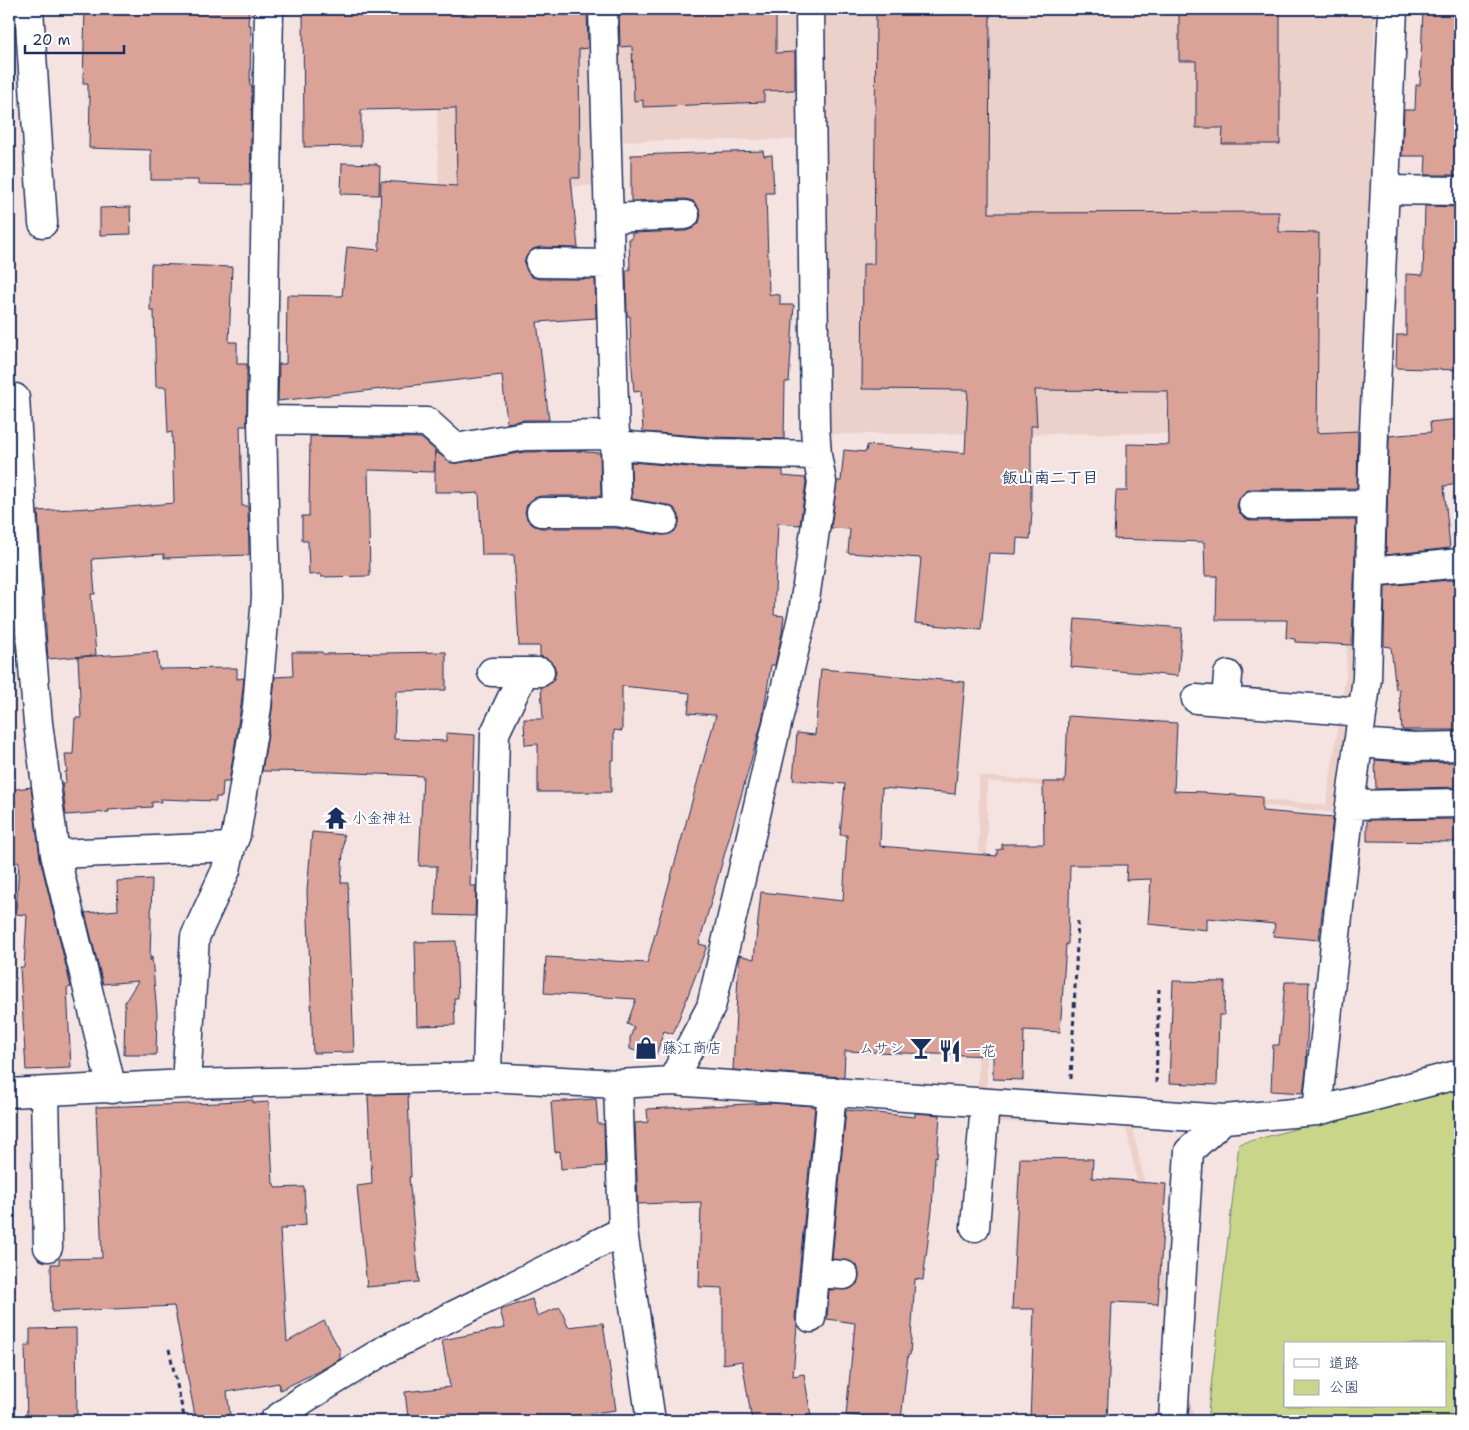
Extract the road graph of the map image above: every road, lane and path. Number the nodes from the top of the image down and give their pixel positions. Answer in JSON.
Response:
{"nodes":[{"id":1,"x":28,"y":9,"type":"edge"},
{"id":2,"x":269,"y":9,"type":"edge"},
{"id":3,"x":603,"y":9,"type":"edge"},
{"id":4,"x":810,"y":9,"type":"edge"},
{"id":5,"x":1393,"y":9,"type":"edge"},
{"id":6,"x":1385,"y":190,"type":"junction"},
{"id":7,"x":1460,"y":191,"type":"edge"},
{"id":8,"x":685,"y":215,"type":"dead end"},
{"id":9,"x":609,"y":218,"type":"junction"},
{"id":10,"x":43,"y":223,"type":"dead end"},
{"id":11,"x":540,"y":263,"type":"dead end"},
{"id":12,"x":610,"y":264,"type":"junction"},
{"id":13,"x":9,"y":398,"type":"edge"},
{"id":14,"x":262,"y":420,"type":"junction"},
{"id":15,"x":616,"y":440,"type":"junction"},
{"id":16,"x":817,"y":455,"type":"junction"},
{"id":17,"x":1372,"y":504,"type":"junction"},
{"id":18,"x":1253,"y":505,"type":"dead end"},
{"id":19,"x":16,"y":507,"type":"edge"},
{"id":20,"x":541,"y":512,"type":"dead end"},
{"id":21,"x":617,"y":512,"type":"junction"},
{"id":22,"x":664,"y":520,"type":"dead end"},
{"id":23,"x":1460,"y":563,"type":"edge"},
{"id":24,"x":1370,"y":572,"type":"junction"},
{"id":25,"x":19,"y":622,"type":"edge"},
{"id":26,"x":492,"y":672,"type":"dead end"},
{"id":27,"x":1196,"y":699,"type":"dead end"},
{"id":28,"x":1362,"y":712,"type":"junction"},
{"id":29,"x":1358,"y":743,"type":"junction"},
{"id":30,"x":1460,"y":746,"type":"edge"},
{"id":31,"x":1460,"y":803,"type":"edge"},
{"id":32,"x":1350,"y":805,"type":"junction"},
{"id":33,"x":230,"y":847,"type":"junction"},
{"id":34,"x":55,"y":854,"type":"junction"},
{"id":35,"x":1078,"y":920,"type":"dead end"},
{"id":36,"x":1159,"y":989,"type":"dead end"},
{"id":37,"x":1460,"y":1074,"type":"edge"},
{"id":38,"x":487,"y":1077,"type":"junction"},
{"id":39,"x":672,"y":1081,"type":"junction"},
{"id":40,"x":186,"y":1084,"type":"junction"},
{"id":41,"x":618,"y":1084,"type":"junction"},
{"id":42,"x":112,"y":1089,"type":"junction"},
{"id":43,"x":45,"y":1092,"type":"junction"},
{"id":44,"x":832,"y":1092,"type":"junction"},
{"id":45,"x":9,"y":1094,"type":"edge"},
{"id":46,"x":985,"y":1103,"type":"junction"},
{"id":47,"x":1070,"y":1109,"type":"junction"},
{"id":48,"x":1317,"y":1111,"type":"junction"},
{"id":49,"x":1154,"y":1115,"type":"junction"},
{"id":50,"x":1224,"y":1119,"type":"junction"},
{"id":51,"x":975,"y":1227,"type":"dead end"},
{"id":52,"x":623,"y":1231,"type":"junction"},
{"id":53,"x":56,"y":1233,"type":"dead end"},
{"id":54,"x":815,"y":1273,"type":"junction"},
{"id":55,"x":844,"y":1275,"type":"dead end"},
{"id":56,"x":811,"y":1318,"type":"dead end"},
{"id":57,"x":169,"y":1349,"type":"dead end"},
{"id":58,"x":185,"y":1421,"type":"edge"},
{"id":59,"x":274,"y":1421,"type":"edge"},
{"id":60,"x":651,"y":1421,"type":"edge"},
{"id":61,"x":1173,"y":1421,"type":"edge"}],
"edges":[{"from":1,"to":10,"type":"street"},
{"from":2,"to":14,"type":"street"},
{"from":3,"to":9,"type":"street"},
{"from":4,"to":16,"type":"street"},
{"from":5,"to":6,"type":"street"},
{"from":6,"to":7,"type":"street"},
{"from":6,"to":17,"type":"street"},
{"from":8,"to":9,"type":"street"},
{"from":9,"to":12,"type":"street"},
{"from":11,"to":12,"type":"street"},
{"from":12,"to":15,"type":"street"},
{"from":13,"to":19,"type":"street"},
{"from":14,"to":15,"type":"street"},
{"from":14,"to":33,"type":"street"},
{"from":15,"to":16,"type":"street"},
{"from":15,"to":21,"type":"street"},
{"from":16,"to":39,"type":"street"},
{"from":17,"to":18,"type":"street"},
{"from":17,"to":24,"type":"street"},
{"from":19,"to":25,"type":"street"},
{"from":20,"to":21,"type":"street"},
{"from":21,"to":22,"type":"street"},
{"from":23,"to":24,"type":"street"},
{"from":24,"to":28,"type":"street"},
{"from":25,"to":34,"type":"street"},
{"from":26,"to":38,"type":"street"},
{"from":27,"to":28,"type":"street"},
{"from":28,"to":29,"type":"street"},
{"from":29,"to":30,"type":"street"},
{"from":29,"to":32,"type":"street"},
{"from":31,"to":32,"type":"street"},
{"from":32,"to":48,"type":"street"},
{"from":33,"to":34,"type":"street"},
{"from":33,"to":40,"type":"street"},
{"from":34,"to":42,"type":"street"},
{"from":35,"to":47,"type":"path"},
{"from":36,"to":49,"type":"path"},
{"from":37,"to":48,"type":"street"},
{"from":38,"to":40,"type":"street"},
{"from":38,"to":41,"type":"street"},
{"from":39,"to":41,"type":"street"},
{"from":39,"to":44,"type":"street"},
{"from":40,"to":42,"type":"street"},
{"from":41,"to":52,"type":"street"},
{"from":42,"to":43,"type":"street"},
{"from":43,"to":45,"type":"street"},
{"from":43,"to":53,"type":"street"},
{"from":44,"to":46,"type":"street"},
{"from":44,"to":54,"type":"street"},
{"from":46,"to":47,"type":"street"},
{"from":46,"to":51,"type":"street"},
{"from":47,"to":49,"type":"street"},
{"from":48,"to":50,"type":"street"},
{"from":49,"to":50,"type":"street"},
{"from":50,"to":61,"type":"street"},
{"from":52,"to":59,"type":"street"},
{"from":52,"to":60,"type":"street"},
{"from":54,"to":55,"type":"street"},
{"from":54,"to":56,"type":"street"},
{"from":57,"to":58,"type":"path"}]}
